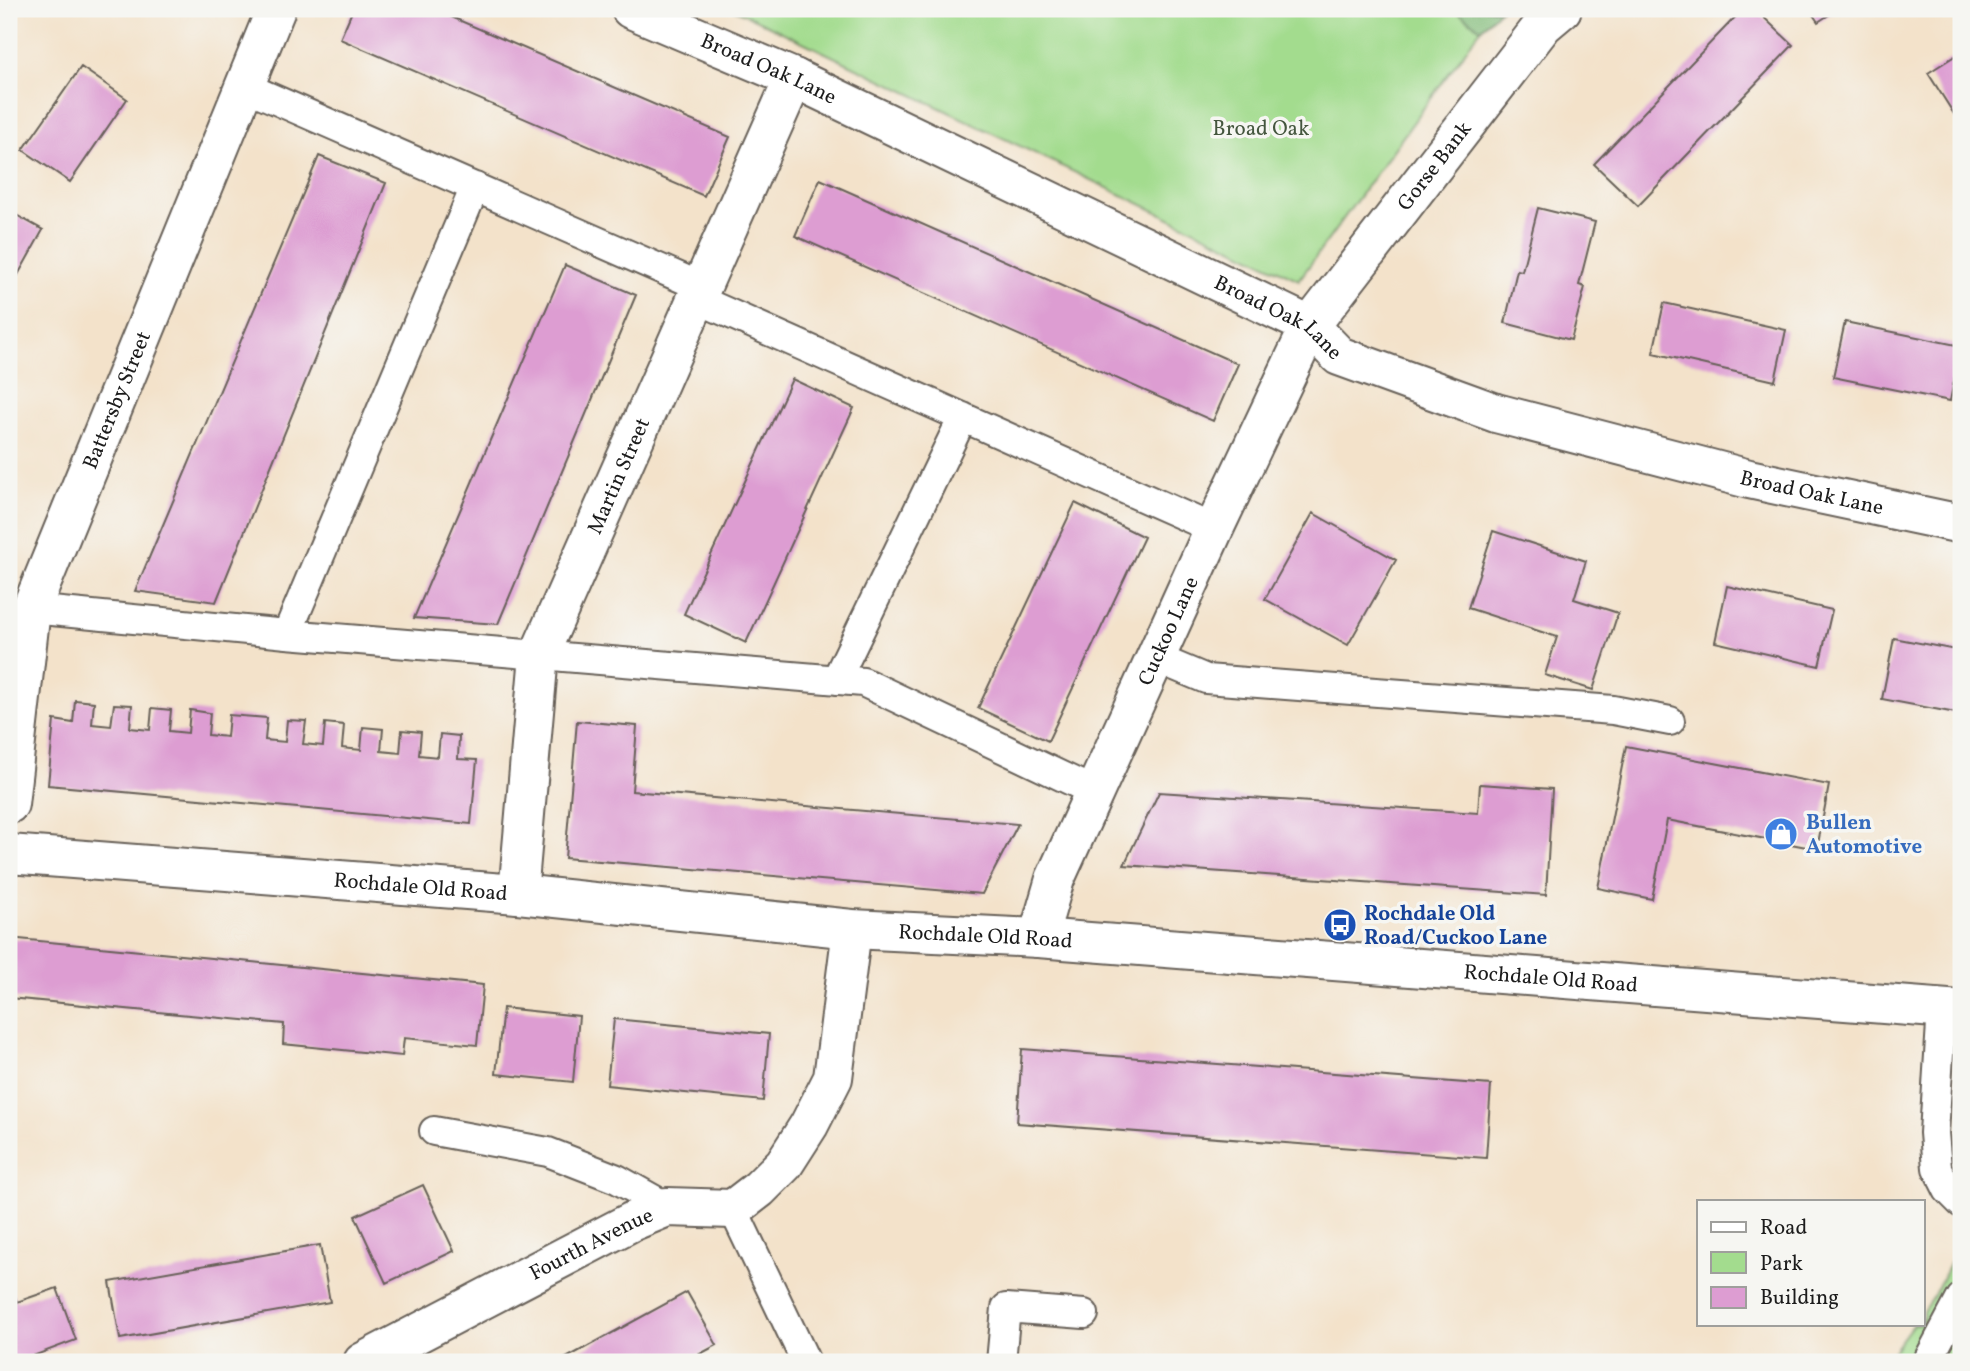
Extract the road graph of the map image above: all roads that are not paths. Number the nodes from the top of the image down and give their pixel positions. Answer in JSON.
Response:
{"nodes":[{"id":1,"x":276,"y":9,"type":"edge"},
{"id":2,"x":631,"y":9,"type":"edge"},
{"id":3,"x":1562,"y":9,"type":"edge"},
{"id":4,"x":794,"y":78,"type":"junction"},
{"id":5,"x":244,"y":86,"type":"junction"},
{"id":6,"x":475,"y":187,"type":"junction"},
{"id":7,"x":699,"y":293,"type":"junction"},
{"id":8,"x":1310,"y":326,"type":"junction"},
{"id":9,"x":963,"y":417,"type":"junction"},
{"id":10,"x":1961,"y":524,"type":"edge"},
{"id":11,"x":1214,"y":529,"type":"junction"},
{"id":12,"x":31,"y":609,"type":"junction"},
{"id":13,"x":287,"y":634,"type":"junction"},
{"id":14,"x":539,"y":654,"type":"junction"},
{"id":15,"x":1156,"y":658,"type":"junction"},
{"id":16,"x":836,"y":680,"type":"junction"},
{"id":17,"x":1670,"y":721,"type":"dead end"},
{"id":18,"x":1094,"y":792,"type":"junction"},
{"id":19,"x":9,"y":804,"type":"edge"},
{"id":20,"x":9,"y":854,"type":"edge"},
{"id":21,"x":518,"y":894,"type":"junction"},
{"id":22,"x":852,"y":929,"type":"junction"},
{"id":23,"x":1038,"y":938,"type":"junction"},
{"id":24,"x":1952,"y":1009,"type":"edge"},
{"id":25,"x":434,"y":1131,"type":"dead end"},
{"id":26,"x":1961,"y":1203,"type":"edge"},
{"id":27,"x":667,"y":1207,"type":"junction"},
{"id":28,"x":733,"y":1209,"type":"junction"},
{"id":29,"x":1961,"y":1298,"type":"edge"},
{"id":30,"x":1084,"y":1314,"type":"dead end"},
{"id":31,"x":363,"y":1362,"type":"edge"},
{"id":32,"x":806,"y":1362,"type":"edge"},
{"id":33,"x":1001,"y":1362,"type":"edge"},
{"id":34,"x":1927,"y":1362,"type":"edge"}],
"edges":[{"from":1,"to":5,"type":"street","name":"Battersby Street"},
{"from":2,"to":4,"type":"street","name":"Broad Oak Lane"},
{"from":3,"to":8,"type":"street","name":"Gorse Bank"},
{"from":4,"to":7,"type":"street","name":"Martin Street"},
{"from":4,"to":8,"type":"street","name":"Broad Oak Lane"},
{"from":5,"to":6,"type":"lane"},
{"from":5,"to":12,"type":"street","name":"Battersby Street"},
{"from":6,"to":7,"type":"lane"},
{"from":6,"to":13,"type":"lane"},
{"from":7,"to":9,"type":"lane"},
{"from":7,"to":14,"type":"street","name":"Martin Street"},
{"from":8,"to":10,"type":"street","name":"Broad Oak Lane"},
{"from":8,"to":11,"type":"street","name":"Cuckoo Lane"},
{"from":9,"to":11,"type":"lane"},
{"from":9,"to":16,"type":"lane"},
{"from":11,"to":15,"type":"street","name":"Cuckoo Lane"},
{"from":12,"to":13,"type":"lane"},
{"from":12,"to":19,"type":"street","name":"Battersby Street"},
{"from":13,"to":14,"type":"lane"},
{"from":14,"to":16,"type":"lane"},
{"from":14,"to":21,"type":"street","name":"Martin Street"},
{"from":15,"to":17,"type":"lane"},
{"from":15,"to":18,"type":"street","name":"Cuckoo Lane"},
{"from":16,"to":18,"type":"lane"},
{"from":18,"to":23,"type":"street","name":"Cuckoo Lane"},
{"from":20,"to":21,"type":"street","name":"Rochdale Old Road"},
{"from":21,"to":22,"type":"street","name":"Rochdale Old Road"},
{"from":22,"to":23,"type":"street","name":"Rochdale Old Road"},
{"from":22,"to":28,"type":"street"},
{"from":23,"to":24,"type":"street","name":"Rochdale Old Road"},
{"from":24,"to":26,"type":"lane"},
{"from":25,"to":27,"type":"lane"},
{"from":27,"to":28,"type":"street","name":"Fourth Avenue"},
{"from":27,"to":31,"type":"street","name":"Fourth Avenue"},
{"from":28,"to":32,"type":"lane"},
{"from":29,"to":34,"type":"lane"},
{"from":30,"to":33,"type":"lane"}]}
